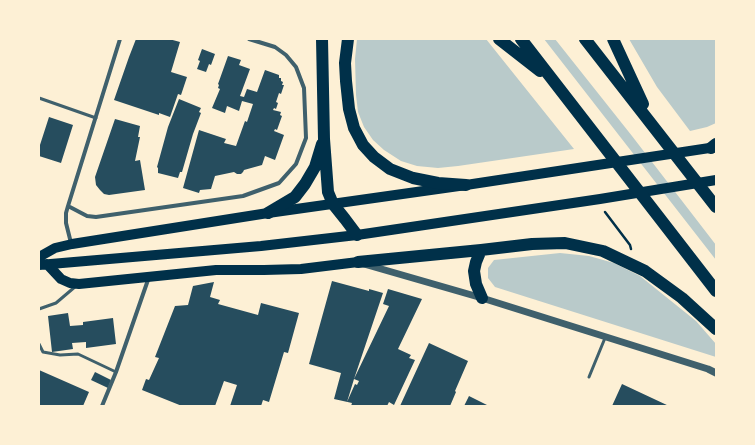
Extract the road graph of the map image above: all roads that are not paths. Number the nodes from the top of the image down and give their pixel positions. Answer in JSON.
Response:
{"nodes":[{"id":1,"x":120,"y":39,"type":"edge"},
{"id":2,"x":249,"y":39,"type":"edge"},
{"id":3,"x":322,"y":39,"type":"edge"},
{"id":4,"x":348,"y":39,"type":"edge"},
{"id":5,"x":499,"y":39,"type":"edge"},
{"id":6,"x":521,"y":39,"type":"edge"},
{"id":7,"x":585,"y":39,"type":"edge"},
{"id":8,"x":613,"y":39,"type":"edge"},
{"id":9,"x":554,"y":81,"type":"junction"},
{"id":10,"x":39,"y":98,"type":"edge"},
{"id":11,"x":96,"y":118,"type":"junction"},
{"id":12,"x":652,"y":123,"type":"junction"},
{"id":13,"x":324,"y":139,"type":"junction"},
{"id":14,"x":714,"y":146,"type":"edge"},
{"id":15,"x":716,"y":180,"type":"edge"},
{"id":16,"x":466,"y":185,"type":"junction"},
{"id":17,"x":333,"y":204,"type":"junction"},
{"id":18,"x":68,"y":206,"type":"junction"},
{"id":19,"x":716,"y":207,"type":"edge"},
{"id":20,"x":268,"y":213,"type":"junction"},
{"id":21,"x":357,"y":235,"type":"junction"},
{"id":22,"x":72,"y":244,"type":"junction"},
{"id":23,"x":481,"y":250,"type":"junction"},
{"id":24,"x":39,"y":257,"type":"edge"},
{"id":25,"x":358,"y":262,"type":"junction"},
{"id":26,"x":43,"y":265,"type":"edge"},
{"id":27,"x":149,"y":277,"type":"junction"},
{"id":28,"x":79,"y":284,"type":"junction"},
{"id":29,"x":716,"y":291,"type":"edge"},
{"id":30,"x":482,"y":298,"type":"junction"},
{"id":31,"x":39,"y":310,"type":"edge"},
{"id":32,"x":716,"y":329,"type":"edge"},
{"id":33,"x":605,"y":337,"type":"junction"},
{"id":34,"x":39,"y":344,"type":"edge"},
{"id":35,"x":116,"y":372,"type":"junction"},
{"id":36,"x":716,"y":373,"type":"edge"},
{"id":37,"x":589,"y":377,"type":"dead end"},
{"id":38,"x":102,"y":406,"type":"edge"}],
"edges":[{"from":1,"to":11,"type":"street"},
{"from":2,"to":18,"type":"street"},
{"from":3,"to":13,"type":"highway"},
{"from":4,"to":16,"type":"highway"},
{"from":5,"to":9,"type":"highway"},
{"from":6,"to":9,"type":"highway"},
{"from":7,"to":12,"type":"highway"},
{"from":8,"to":12,"type":"highway"},
{"from":9,"to":29,"type":"highway"},
{"from":10,"to":11,"type":"lane"},
{"from":11,"to":18,"type":"street"},
{"from":12,"to":19,"type":"highway"},
{"from":13,"to":17,"type":"highway"},
{"from":13,"to":20,"type":"highway"},
{"from":14,"to":16,"type":"main road"},
{"from":15,"to":21,"type":"main road"},
{"from":16,"to":17,"type":"main road"},
{"from":17,"to":20,"type":"main road"},
{"from":17,"to":21,"type":"highway"},
{"from":18,"to":22,"type":"street"},
{"from":20,"to":22,"type":"main road"},
{"from":21,"to":26,"type":"main road"},
{"from":22,"to":24,"type":"main road"},
{"from":23,"to":25,"type":"highway"},
{"from":23,"to":30,"type":"highway"},
{"from":23,"to":32,"type":"highway"},
{"from":25,"to":27,"type":"main road"},
{"from":25,"to":30,"type":"street"},
{"from":26,"to":28,"type":"main road"},
{"from":27,"to":28,"type":"main road"},
{"from":27,"to":35,"type":"street"},
{"from":28,"to":31,"type":"lane"},
{"from":30,"to":33,"type":"street"},
{"from":33,"to":36,"type":"street"},
{"from":33,"to":37,"type":"lane"},
{"from":34,"to":35,"type":"lane"},
{"from":35,"to":38,"type":"street"}]}
